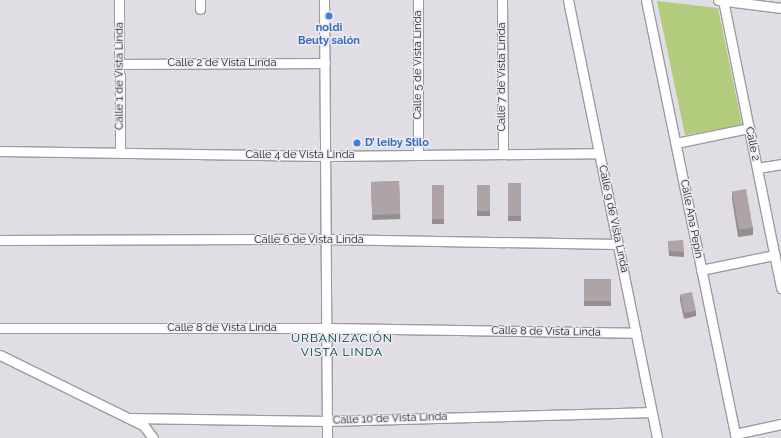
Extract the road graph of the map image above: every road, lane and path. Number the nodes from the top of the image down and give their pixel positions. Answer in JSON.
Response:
{"nodes":[{"id":1,"x":119,"y":0,"type":"edge"},
{"id":2,"x":324,"y":0,"type":"edge"},
{"id":3,"x":418,"y":0,"type":"edge"},
{"id":4,"x":502,"y":0,"type":"edge"},
{"id":5,"x":568,"y":0,"type":"edge"},
{"id":6,"x":646,"y":0,"type":"edge"},
{"id":7,"x":721,"y":0,"type":"edge"},
{"id":8,"x":781,"y":8,"type":"edge"},
{"id":9,"x":325,"y":63,"type":"junction"},
{"id":10,"x":120,"y":64,"type":"junction"},
{"id":11,"x":749,"y":128,"type":"junction"},
{"id":12,"x":676,"y":143,"type":"junction"},
{"id":13,"x":0,"y":151,"type":"edge"},
{"id":14,"x":120,"y":152,"type":"junction"},
{"id":15,"x":599,"y":152,"type":"junction"},
{"id":16,"x":418,"y":154,"type":"junction"},
{"id":17,"x":503,"y":154,"type":"junction"},
{"id":18,"x":326,"y":156,"type":"junction"},
{"id":19,"x":781,"y":164,"type":"edge"},
{"id":20,"x":757,"y":168,"type":"junction"},
{"id":21,"x":327,"y":239,"type":"junction"},
{"id":22,"x":0,"y":240,"type":"edge"},
{"id":23,"x":618,"y":244,"type":"junction"},
{"id":24,"x":774,"y":255,"type":"junction"},
{"id":25,"x":701,"y":270,"type":"junction"},
{"id":26,"x":781,"y":288,"type":"edge"},
{"id":27,"x":0,"y":328,"type":"edge"},
{"id":28,"x":328,"y":328,"type":"junction"},
{"id":29,"x":636,"y":333,"type":"junction"},
{"id":30,"x":0,"y":355,"type":"edge"},
{"id":31,"x":651,"y":412,"type":"junction"},
{"id":32,"x":129,"y":418,"type":"junction"},
{"id":33,"x":327,"y":421,"type":"junction"},
{"id":34,"x":781,"y":424,"type":"edge"},
{"id":35,"x":735,"y":436,"type":"edge"},
{"id":36,"x":153,"y":438,"type":"edge"},
{"id":37,"x":327,"y":438,"type":"edge"},
{"id":38,"x":657,"y":438,"type":"edge"}],
"edges":[{"from":1,"to":10,"type":"street","name":"Calle 1 de Vista Linda"},
{"from":2,"to":9,"type":"street"},
{"from":3,"to":16,"type":"street","name":"Calle 5 de Vista Linda"},
{"from":4,"to":17,"type":"street","name":"Calle 7 de Vista Linda"},
{"from":5,"to":15,"type":"street","name":"Calle 9 de Vista Linda"},
{"from":6,"to":12,"type":"street","name":"Calle Ana Pepín"},
{"from":7,"to":8,"type":"street"},
{"from":7,"to":11,"type":"street","name":"Calle 2"},
{"from":9,"to":10,"type":"street","name":"Calle 2 de Vista Linda"},
{"from":9,"to":18,"type":"street"},
{"from":10,"to":14,"type":"street","name":"Calle 1 de Vista Linda"},
{"from":11,"to":12,"type":"street"},
{"from":11,"to":20,"type":"street","name":"Calle 2"},
{"from":12,"to":25,"type":"street","name":"Calle Ana Pepín"},
{"from":13,"to":14,"type":"street","name":"Calle 4 de Vista Linda"},
{"from":14,"to":18,"type":"street","name":"Calle 4 de Vista Linda"},
{"from":15,"to":17,"type":"street","name":"Calle 4 de Vista Linda"},
{"from":15,"to":23,"type":"street","name":"Calle 9 de Vista Linda"},
{"from":16,"to":17,"type":"street","name":"Calle 4 de Vista Linda"},
{"from":16,"to":18,"type":"street","name":"Calle 4 de Vista Linda"},
{"from":18,"to":21,"type":"street"},
{"from":19,"to":20,"type":"street"},
{"from":20,"to":24,"type":"street","name":"Calle 2"},
{"from":21,"to":22,"type":"street","name":"Calle 6 de Vista Linda"},
{"from":21,"to":23,"type":"street","name":"Calle 6 de Vista Linda"},
{"from":21,"to":28,"type":"street"},
{"from":23,"to":29,"type":"street","name":"Calle 9 de Vista Linda"},
{"from":24,"to":25,"type":"street"},
{"from":24,"to":26,"type":"street","name":"Calle 2"},
{"from":25,"to":35,"type":"street","name":"Calle Ana Pepín"},
{"from":27,"to":28,"type":"street","name":"Calle 8 de Vista Linda"},
{"from":28,"to":29,"type":"street","name":"Calle 8 de Vista Linda"},
{"from":28,"to":33,"type":"street"},
{"from":29,"to":31,"type":"street","name":"Calle 9 de Vista Linda"},
{"from":30,"to":32,"type":"street"},
{"from":31,"to":33,"type":"street","name":"Calle 10 de Vista Linda"},
{"from":31,"to":38,"type":"street","name":"Calle 9 de Vista Linda"},
{"from":32,"to":33,"type":"street","name":"Calle 10 de Vista Linda"},
{"from":32,"to":36,"type":"street"},
{"from":33,"to":37,"type":"street"},
{"from":34,"to":35,"type":"street"}]}
